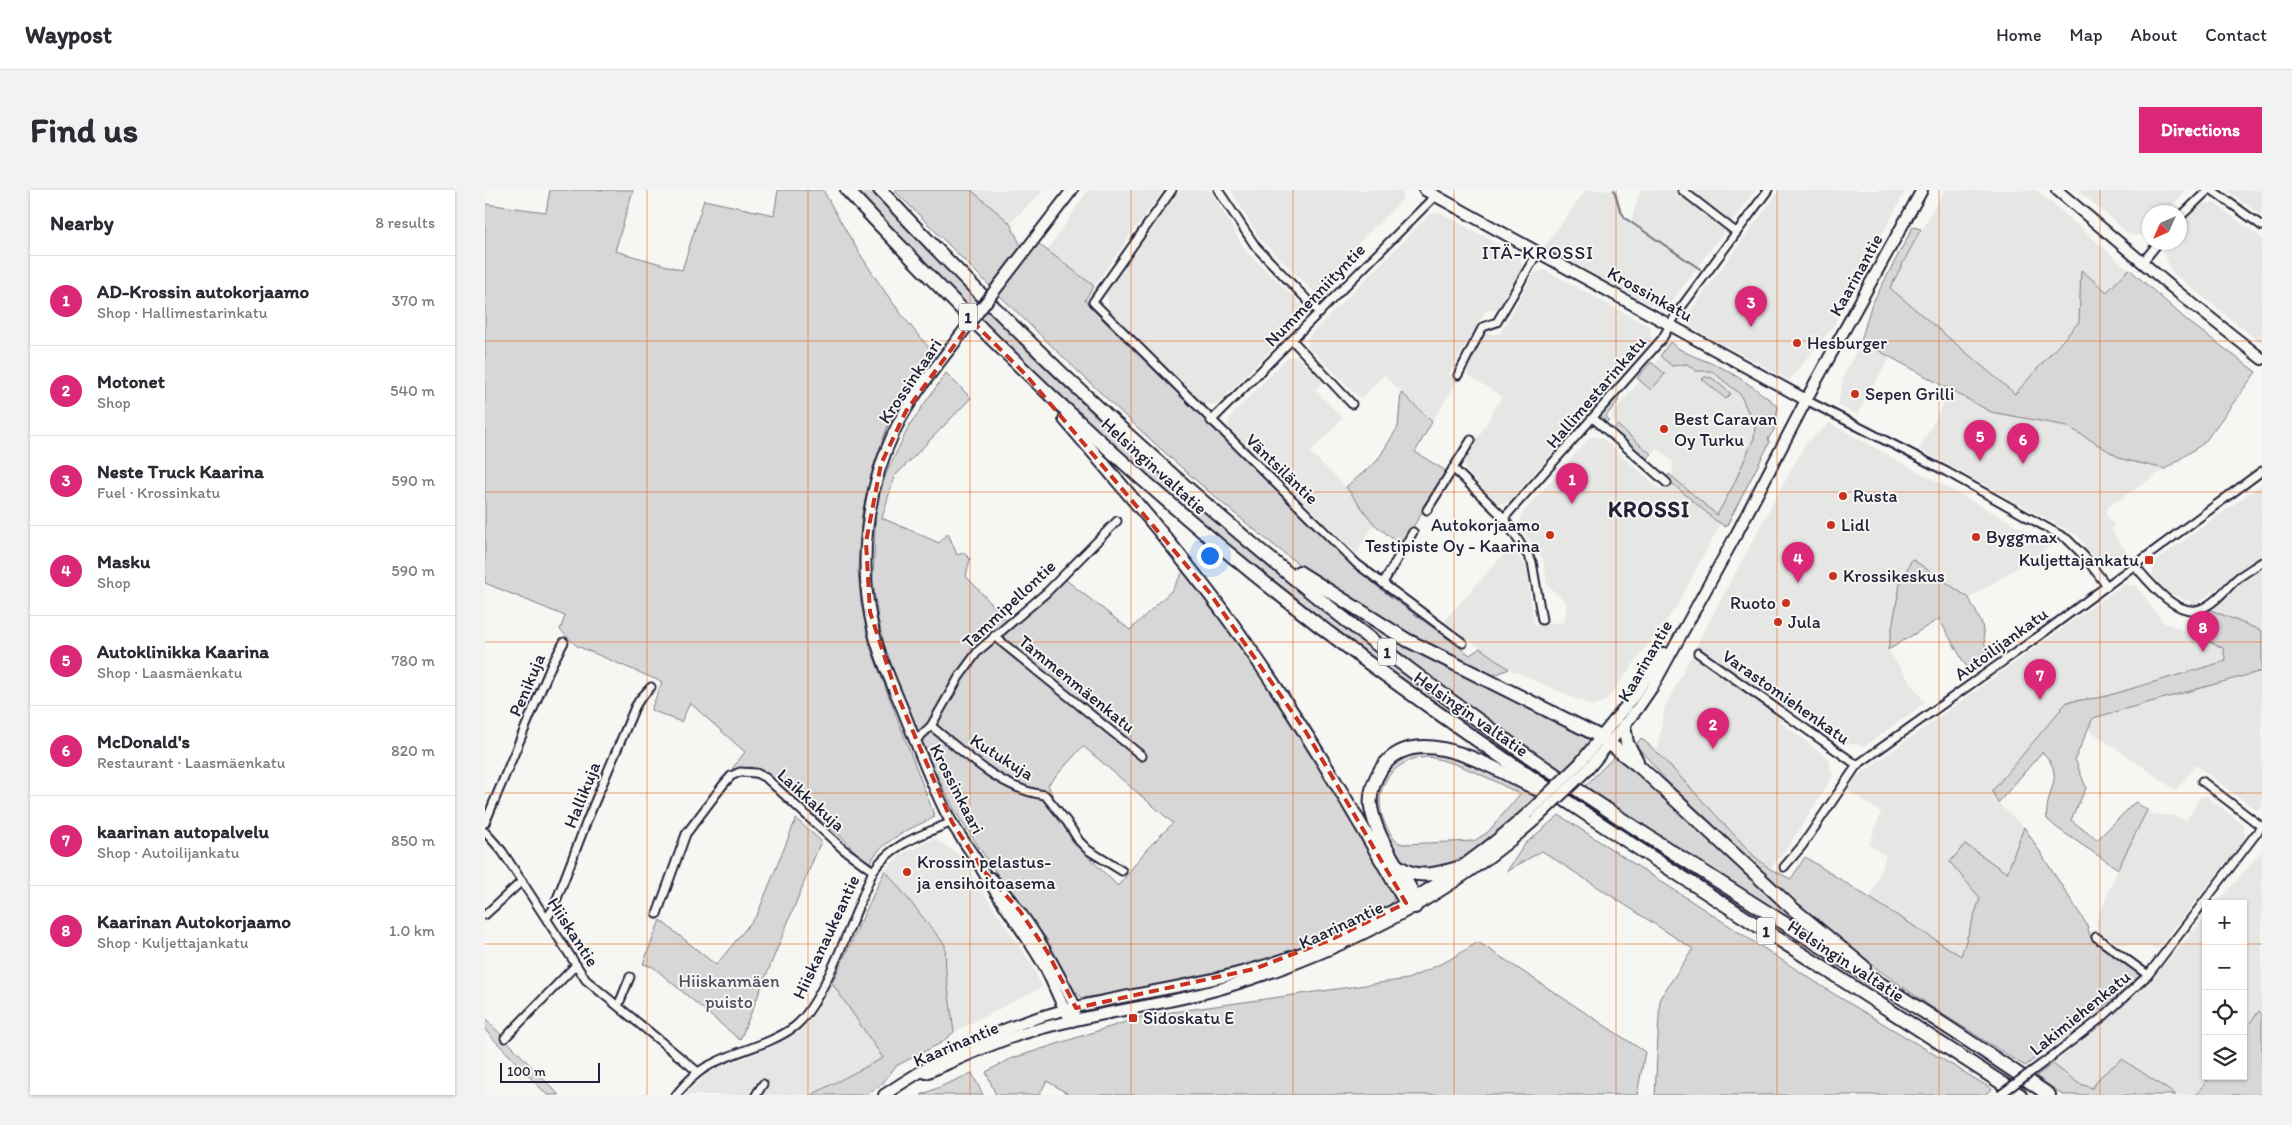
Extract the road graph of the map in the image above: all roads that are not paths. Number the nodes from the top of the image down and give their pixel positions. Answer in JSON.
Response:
{"nodes":[{"id":1,"x":847,"y":190,"type":"edge"},
{"id":2,"x":880,"y":190,"type":"edge"},
{"id":3,"x":1072,"y":190,"type":"edge"},
{"id":4,"x":1172,"y":190,"type":"edge"},
{"id":5,"x":1217,"y":190,"type":"edge"},
{"id":6,"x":1425,"y":190,"type":"edge"},
{"id":7,"x":1682,"y":190,"type":"edge"},
{"id":8,"x":1768,"y":190,"type":"edge"},
{"id":9,"x":1922,"y":190,"type":"edge"},
{"id":10,"x":2057,"y":190,"type":"edge"},
{"id":11,"x":2208,"y":190,"type":"edge"},
{"id":12,"x":2212,"y":190,"type":"edge"},
{"id":13,"x":1437,"y":193,"type":"edge"},
{"id":14,"x":2187,"y":210,"type":"edge"},
{"id":15,"x":2262,"y":226,"type":"edge"},
{"id":16,"x":1736,"y":232,"type":"junction"},
{"id":17,"x":2153,"y":250,"type":"edge"},
{"id":18,"x":1538,"y":252,"type":"junction"},
{"id":19,"x":2142,"y":263,"type":"junction"},
{"id":20,"x":1320,"y":313,"type":"junction"},
{"id":21,"x":1671,"y":324,"type":"junction"},
{"id":22,"x":1293,"y":341,"type":"junction"},
{"id":23,"x":2262,"y":359,"type":"edge"},
{"id":24,"x":1026,"y":374,"type":"junction"},
{"id":25,"x":1458,"y":375,"type":"dead end"},
{"id":26,"x":1806,"y":400,"type":"junction"},
{"id":27,"x":1352,"y":404,"type":"dead end"},
{"id":28,"x":1593,"y":418,"type":"junction"},
{"id":29,"x":1211,"y":421,"type":"junction"},
{"id":30,"x":1471,"y":440,"type":"dead end"},
{"id":31,"x":1453,"y":468,"type":"junction"},
{"id":32,"x":2262,"y":471,"type":"edge"},
{"id":33,"x":1667,"y":483,"type":"dead end"},
{"id":34,"x":1427,"y":510,"type":"dead end"},
{"id":35,"x":1504,"y":518,"type":"junction"},
{"id":36,"x":1117,"y":521,"type":"dead end"},
{"id":37,"x":1413,"y":532,"type":"dead end"},
{"id":38,"x":1249,"y":540,"type":"junction"},
{"id":39,"x":2262,"y":562,"type":"edge"},
{"id":40,"x":2135,"y":566,"type":"junction"},
{"id":41,"x":1383,"y":583,"type":"junction"},
{"id":42,"x":2107,"y":586,"type":"junction"},
{"id":43,"x":1691,"y":614,"type":"junction"},
{"id":44,"x":1542,"y":620,"type":"dead end"},
{"id":45,"x":994,"y":636,"type":"junction"},
{"id":46,"x":563,"y":642,"type":"dead end"},
{"id":47,"x":1463,"y":643,"type":"dead end"},
{"id":48,"x":1698,"y":653,"type":"dead end"},
{"id":49,"x":651,"y":687,"type":"dead end"},
{"id":50,"x":931,"y":726,"type":"junction"},
{"id":51,"x":1624,"y":726,"type":"junction"},
{"id":52,"x":915,"y":740,"type":"junction"},
{"id":53,"x":1605,"y":740,"type":"junction"},
{"id":54,"x":1142,"y":756,"type":"dead end"},
{"id":55,"x":1857,"y":765,"type":"junction"},
{"id":56,"x":1641,"y":768,"type":"junction"},
{"id":57,"x":2202,"y":781,"type":"dead end"},
{"id":58,"x":1575,"y":808,"type":"junction"},
{"id":59,"x":1531,"y":817,"type":"junction"},
{"id":60,"x":952,"y":822,"type":"junction"},
{"id":61,"x":485,"y":824,"type":"edge"},
{"id":62,"x":2262,"y":827,"type":"edge"},
{"id":63,"x":485,"y":832,"type":"edge"},
{"id":64,"x":1398,"y":866,"type":"junction"},
{"id":65,"x":1784,"y":867,"type":"dead end"},
{"id":66,"x":1458,"y":868,"type":"junction"},
{"id":67,"x":983,"y":870,"type":"junction"},
{"id":68,"x":873,"y":871,"type":"junction"},
{"id":69,"x":1122,"y":871,"type":"dead end"},
{"id":70,"x":522,"y":881,"type":"junction"},
{"id":71,"x":1412,"y":902,"type":"junction"},
{"id":72,"x":657,"y":914,"type":"dead end"},
{"id":73,"x":485,"y":915,"type":"edge"},
{"id":74,"x":547,"y":918,"type":"junction"},
{"id":75,"x":2095,"y":937,"type":"dead end"},
{"id":76,"x":576,"y":965,"type":"junction"},
{"id":77,"x":2148,"y":975,"type":"junction"},
{"id":78,"x":630,"y":977,"type":"dead end"},
{"id":79,"x":1898,"y":997,"type":"junction"},
{"id":80,"x":618,"y":1006,"type":"junction"},
{"id":81,"x":1076,"y":1008,"type":"junction"},
{"id":82,"x":1064,"y":1010,"type":"junction"},
{"id":83,"x":1073,"y":1021,"type":"junction"},
{"id":84,"x":505,"y":1038,"type":"dead end"},
{"id":85,"x":698,"y":1072,"type":"junction"},
{"id":86,"x":763,"y":1084,"type":"dead end"},
{"id":87,"x":887,"y":1093,"type":"edge"},
{"id":88,"x":676,"y":1095,"type":"edge"},
{"id":89,"x":756,"y":1095,"type":"edge"},
{"id":90,"x":2000,"y":1095,"type":"edge"},
{"id":91,"x":2020,"y":1095,"type":"edge"},
{"id":92,"x":2049,"y":1095,"type":"edge"}],
"edges":[{"from":1,"to":24,"type":"highway","name":"Helsingin valtatie","number":"1"},
{"from":2,"to":38,"type":"highway","name":"Helsingin valtatie","number":"1"},
{"from":3,"to":52,"type":"main road","name":"Krossinkaari","bridge":true},
{"from":4,"to":29,"type":"street","name":"Väntsiläntie"},
{"from":5,"to":20,"type":"street"},
{"from":6,"to":13,"type":"main road","name":"Krossinkatu"},
{"from":7,"to":16,"type":"street"},
{"from":8,"to":16,"type":"street","name":"Hallimestarinkatu"},
{"from":9,"to":26,"type":"main road","name":"Kaarinantie"},
{"from":10,"to":19,"type":"main road"},
{"from":11,"to":14,"type":"street"},
{"from":12,"to":15,"type":"street"},
{"from":13,"to":18,"type":"main road","name":"Krossinkatu"},
{"from":13,"to":20,"type":"street","name":"Nummenniityntie"},
{"from":16,"to":21,"type":"street","name":"Hallimestarinkatu"},
{"from":17,"to":19,"type":"street"},
{"from":18,"to":21,"type":"main road","name":"Krossinkatu"},
{"from":18,"to":25,"type":"street"},
{"from":19,"to":23,"type":"main road"},
{"from":20,"to":22,"type":"street","name":"Nummenniityntie"},
{"from":21,"to":26,"type":"main road","name":"Krossinkatu"},
{"from":21,"to":28,"type":"street","name":"Hallimestarinkatu"},
{"from":22,"to":27,"type":"street"},
{"from":22,"to":29,"type":"street","name":"Nummenniityntie"},
{"from":24,"to":58,"type":"highway","name":"Helsingin valtatie","number":"1"},
{"from":24,"to":71,"type":"highway"},
{"from":26,"to":42,"type":"street"},
{"from":26,"to":43,"type":"main road","name":"Kaarinantie"},
{"from":28,"to":33,"type":"street"},
{"from":28,"to":35,"type":"street","name":"Hallimestarinkatu"},
{"from":29,"to":41,"type":"street","name":"Väntsiläntie"},
{"from":30,"to":31,"type":"street"},
{"from":31,"to":34,"type":"street"},
{"from":31,"to":35,"type":"street"},
{"from":32,"to":40,"type":"street","name":"Autoilijankatu"},
{"from":35,"to":44,"type":"street"},
{"from":36,"to":45,"type":"street","name":"Tammipellontie"},
{"from":37,"to":41,"type":"street"},
{"from":38,"to":53,"type":"highway"},
{"from":38,"to":79,"type":"highway","name":"Helsingin valtatie","number":"1"},
{"from":39,"to":40,"type":"street"},
{"from":40,"to":42,"type":"street","name":"Autoilijankatu"},
{"from":41,"to":47,"type":"street","name":"Väntsiläntie"},
{"from":42,"to":55,"type":"street","name":"Autoilijankatu"},
{"from":43,"to":51,"type":"main road","name":"Kaarinantie"},
{"from":43,"to":53,"type":"main road","name":"Kaarinantie"},
{"from":45,"to":50,"type":"street","name":"Tammipellontie"},
{"from":45,"to":54,"type":"street","name":"Tammenmäenkatu"},
{"from":46,"to":61,"type":"street","name":"Penikuja"},
{"from":48,"to":55,"type":"street","name":"Varastomiehenkatu"},
{"from":49,"to":74,"type":"street","name":"Hallikuja"},
{"from":50,"to":52,"type":"street","name":"Tammipellontie"},
{"from":50,"to":69,"type":"street","name":"Kutukuja"},
{"from":51,"to":53,"type":"main road","name":"Kaarinantie"},
{"from":51,"to":56,"type":"highway"},
{"from":52,"to":60,"type":"main road","name":"Krossinkaari"},
{"from":53,"to":56,"type":"highway"},
{"from":53,"to":59,"type":"main road","name":"Kaarinantie","bridge":true},
{"from":55,"to":65,"type":"street","name":"Autoilijankatu"},
{"from":56,"to":79,"type":"highway"},
{"from":57,"to":62,"type":"street"},
{"from":58,"to":64,"type":"highway"},
{"from":58,"to":91,"type":"highway","name":"Helsingin valtatie","number":"1"},
{"from":59,"to":66,"type":"main road","name":"Kaarinantie"},
{"from":59,"to":71,"type":"main road","name":"Kaarinantie"},
{"from":60,"to":67,"type":"main road","name":"Krossinkaari"},
{"from":60,"to":68,"type":"street","name":"Hiiskanaukeantie"},
{"from":62,"to":77,"type":"street","name":"Lakimiehenkatu"},
{"from":63,"to":70,"type":"street","name":"Hiiskantie"},
{"from":64,"to":66,"type":"highway"},
{"from":64,"to":71,"type":"highway"},
{"from":66,"to":71,"type":"main road","name":"Kaarinantie"},
{"from":67,"to":81,"type":"main road","name":"Krossinkaari"},
{"from":67,"to":82,"type":"main road","name":"Krossinkaari"},
{"from":68,"to":72,"type":"street","name":"Laikkakuja"},
{"from":68,"to":85,"type":"street","name":"Hiiskanaukeantie"},
{"from":70,"to":73,"type":"street"},
{"from":70,"to":74,"type":"street","name":"Hiiskantie"},
{"from":71,"to":81,"type":"main road","name":"Kaarinantie"},
{"from":71,"to":83,"type":"main road","name":"Kaarinantie"},
{"from":74,"to":76,"type":"street","name":"Hiiskantie"},
{"from":75,"to":77,"type":"street"},
{"from":76,"to":80,"type":"street","name":"Hiiskantie"},
{"from":76,"to":84,"type":"street"},
{"from":77,"to":90,"type":"street","name":"Lakimiehenkatu","bridge":true},
{"from":78,"to":80,"type":"street"},
{"from":79,"to":92,"type":"highway","name":"Helsingin valtatie","number":"1"},
{"from":80,"to":85,"type":"street","name":"Hiiskantie"},
{"from":81,"to":82,"type":"main road","name":"Kaarinantie"},
{"from":81,"to":83,"type":"main road"},
{"from":82,"to":83,"type":"main road","name":"Krossinkaari"},
{"from":82,"to":87,"type":"main road","name":"Kaarinantie"},
{"from":83,"to":87,"type":"main road","name":"Kaarinantie"},
{"from":85,"to":88,"type":"street","name":"Hiiskanaukeantie"},
{"from":86,"to":89,"type":"street"}]}
